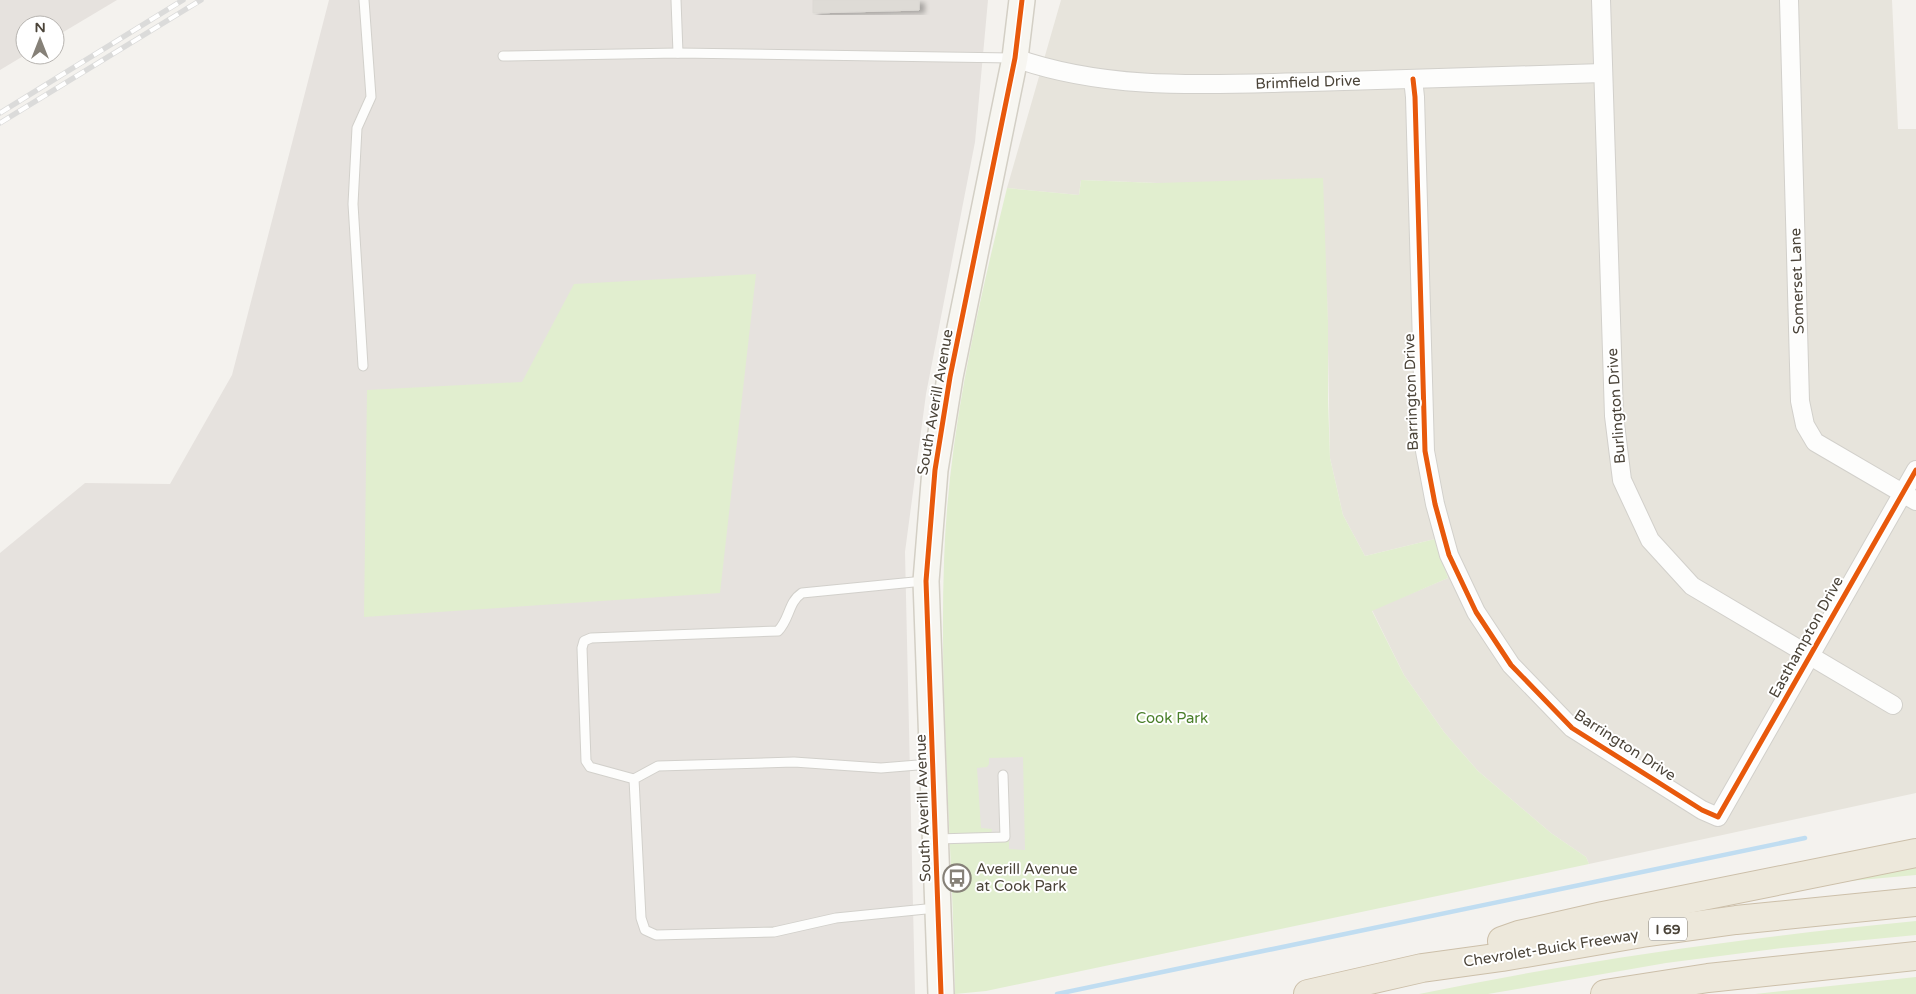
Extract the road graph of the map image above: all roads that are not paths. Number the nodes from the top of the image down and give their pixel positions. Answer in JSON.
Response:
{"nodes":[{"id":1,"x":364,"y":0,"type":"edge"},
{"id":2,"x":676,"y":0,"type":"edge"},
{"id":3,"x":1022,"y":0,"type":"edge"},
{"id":4,"x":1601,"y":0,"type":"edge"},
{"id":5,"x":1789,"y":0,"type":"edge"},
{"id":6,"x":678,"y":53,"type":"junction"},
{"id":7,"x":503,"y":56,"type":"dead end"},
{"id":8,"x":1015,"y":58,"type":"junction"},
{"id":9,"x":1603,"y":73,"type":"junction"},
{"id":10,"x":1413,"y":79,"type":"junction"},
{"id":11,"x":363,"y":366,"type":"dead end"},
{"id":12,"x":1916,"y":470,"type":"edge"},
{"id":13,"x":1909,"y":497,"type":"edge"},
{"id":14,"x":926,"y":581,"type":"junction"},
{"id":15,"x":1810,"y":657,"type":"junction"},
{"id":16,"x":1893,"y":705,"type":"dead end"},
{"id":17,"x":933,"y":764,"type":"junction"},
{"id":18,"x":1003,"y":775,"type":"dead end"},
{"id":19,"x":634,"y":779,"type":"junction"},
{"id":20,"x":1718,"y":818,"type":"joint"},
{"id":21,"x":936,"y":839,"type":"junction"},
{"id":22,"x":1916,"y":853,"type":"edge"},
{"id":23,"x":1916,"y":902,"type":"edge"},
{"id":24,"x":939,"y":908,"type":"junction"},
{"id":25,"x":1916,"y":956,"type":"edge"},
{"id":26,"x":1422,"y":968,"type":"junction"},
{"id":27,"x":941,"y":994,"type":"edge"},
{"id":28,"x":1308,"y":994,"type":"edge"},
{"id":29,"x":1605,"y":994,"type":"edge"}],
"edges":[{"from":1,"to":11,"type":"lane"},
{"from":2,"to":6,"type":"lane"},
{"from":3,"to":8,"type":"street","name":"South Averill Avenue"},
{"from":4,"to":9,"type":"street","name":"Burlington Drive"},
{"from":5,"to":13,"type":"street","name":"Somerset Lane"},
{"from":6,"to":7,"type":"lane"},
{"from":6,"to":8,"type":"lane"},
{"from":8,"to":10,"type":"street","name":"Brimfield Drive"},
{"from":8,"to":14,"type":"street","name":"South Averill Avenue"},
{"from":9,"to":10,"type":"street","name":"Brimfield Drive"},
{"from":9,"to":15,"type":"street","name":"Burlington Drive"},
{"from":10,"to":20,"type":"street","name":"Barrington Drive"},
{"from":12,"to":13,"type":"street","name":"Easthampton Drive"},
{"from":13,"to":15,"type":"street","name":"Easthampton Drive"},
{"from":14,"to":17,"type":"street","name":"South Averill Avenue"},
{"from":14,"to":19,"type":"lane"},
{"from":15,"to":16,"type":"street","name":"Burlington Drive"},
{"from":15,"to":20,"type":"street","name":"Easthampton Drive"},
{"from":17,"to":19,"type":"lane"},
{"from":17,"to":21,"type":"street","name":"South Averill Avenue"},
{"from":18,"to":21,"type":"lane"},
{"from":19,"to":24,"type":"lane"},
{"from":21,"to":24,"type":"street","name":"South Averill Avenue"},
{"from":22,"to":26,"type":"highway"},
{"from":23,"to":26,"type":"highway","name":"Chevrolet-Buick Freeway","number":"I 69"},
{"from":24,"to":27,"type":"street","name":"South Averill Avenue"},
{"from":25,"to":29,"type":"highway"},
{"from":26,"to":28,"type":"highway","name":"Chevrolet-Buick Freeway","number":"I 69"}]}
